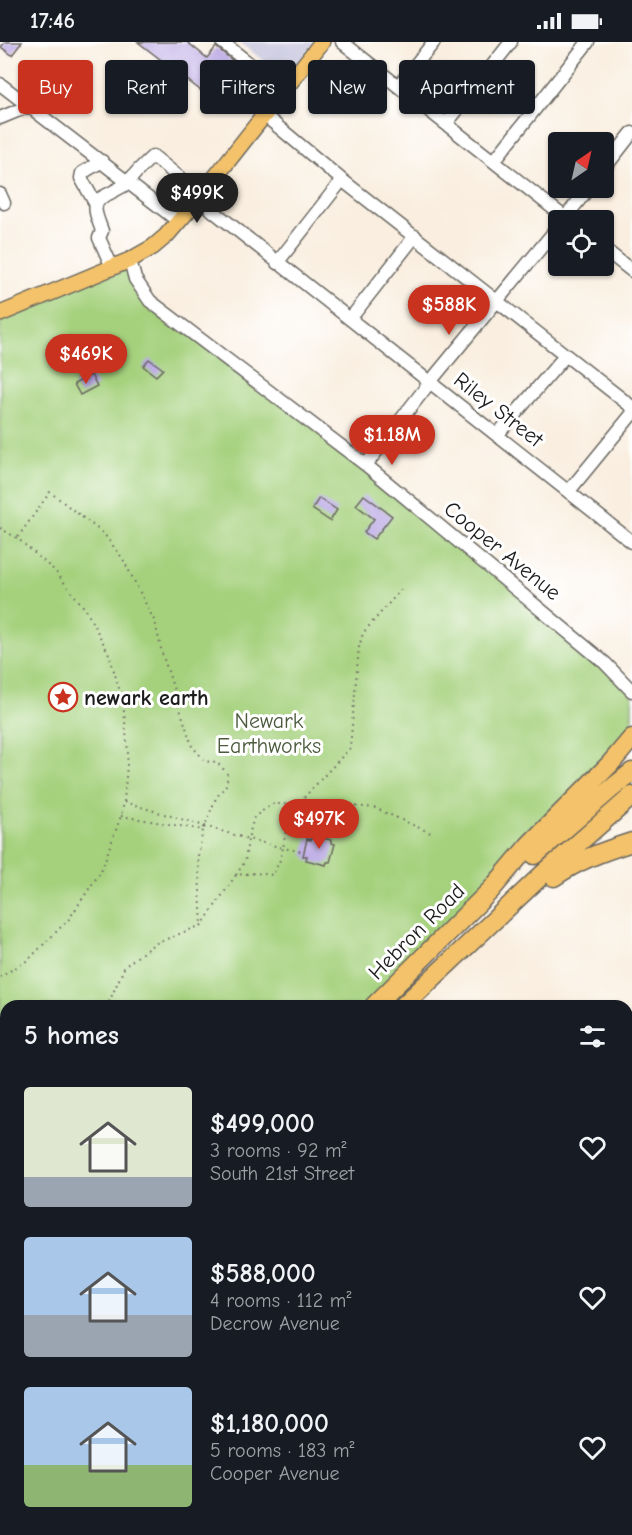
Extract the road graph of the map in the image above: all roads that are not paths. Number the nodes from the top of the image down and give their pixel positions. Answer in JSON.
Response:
{"nodes":[{"id":1,"x":222,"y":42,"type":"edge"},
{"id":2,"x":322,"y":42,"type":"edge"},
{"id":3,"x":342,"y":42,"type":"edge"},
{"id":4,"x":434,"y":42,"type":"edge"},
{"id":5,"x":511,"y":42,"type":"edge"},
{"id":6,"x":588,"y":42,"type":"edge"},
{"id":7,"x":245,"y":60,"type":"edge"},
{"id":8,"x":296,"y":74,"type":"edge"},
{"id":9,"x":0,"y":84,"type":"edge"},
{"id":10,"x":398,"y":86,"type":"junction"},
{"id":11,"x":18,"y":98,"type":"edge"},
{"id":12,"x":18,"y":111,"type":"edge"},
{"id":13,"x":39,"y":114,"type":"edge"},
{"id":14,"x":264,"y":115,"type":"joint"},
{"id":15,"x":0,"y":118,"type":"edge"},
{"id":16,"x":446,"y":124,"type":"junction"},
{"id":17,"x":632,"y":133,"type":"edge"},
{"id":18,"x":627,"y":148,"type":"edge"},
{"id":19,"x":614,"y":160,"type":"edge"},
{"id":20,"x":494,"y":161,"type":"junction"},
{"id":21,"x":102,"y":162,"type":"junction"},
{"id":22,"x":342,"y":180,"type":"junction"},
{"id":23,"x":129,"y":182,"type":"junction"},
{"id":24,"x":199,"y":197,"type":"junction"},
{"id":25,"x":95,"y":203,"type":"junction"},
{"id":26,"x":550,"y":210,"type":"edge"},
{"id":27,"x":178,"y":221,"type":"junction"},
{"id":28,"x":415,"y":236,"type":"junction"},
{"id":29,"x":548,"y":241,"type":"edge"},
{"id":30,"x":614,"y":257,"type":"edge"},
{"id":31,"x":130,"y":260,"type":"junction"},
{"id":32,"x":277,"y":263,"type":"junction"},
{"id":33,"x":112,"y":267,"type":"junction"},
{"id":34,"x":632,"y":271,"type":"edge"},
{"id":35,"x":497,"y":302,"type":"junction"},
{"id":36,"x":0,"y":314,"type":"edge"},
{"id":37,"x":350,"y":319,"type":"junction"},
{"id":38,"x":565,"y":356,"type":"junction"},
{"id":39,"x":430,"y":382,"type":"junction"},
{"id":40,"x":632,"y":407,"type":"edge"},
{"id":41,"x":632,"y":414,"type":"edge"},
{"id":42,"x":497,"y":435,"type":"junction"},
{"id":43,"x":366,"y":465,"type":"junction"},
{"id":44,"x":569,"y":491,"type":"junction"},
{"id":45,"x":632,"y":542,"type":"edge"},
{"id":46,"x":632,"y":691,"type":"edge"},
{"id":47,"x":632,"y":738,"type":"edge"},
{"id":48,"x":632,"y":772,"type":"edge"},
{"id":49,"x":632,"y":796,"type":"edge"},
{"id":50,"x":632,"y":842,"type":"edge"},
{"id":51,"x":491,"y":890,"type":"junction"},
{"id":52,"x":511,"y":906,"type":"junction"},
{"id":53,"x":380,"y":1000,"type":"edge"},
{"id":54,"x":409,"y":1000,"type":"edge"}],
"edges":[{"from":1,"to":7,"type":"street"},
{"from":2,"to":8,"type":"main road"},
{"from":3,"to":10,"type":"street"},
{"from":4,"to":10,"type":"street"},
{"from":5,"to":16,"type":"street"},
{"from":6,"to":20,"type":"street"},
{"from":9,"to":11,"type":"street"},
{"from":10,"to":16,"type":"street"},
{"from":12,"to":15,"type":"street"},
{"from":13,"to":21,"type":"street"},
{"from":14,"to":22,"type":"street"},
{"from":14,"to":24,"type":"main road"},
{"from":16,"to":20,"type":"street"},
{"from":17,"to":18,"type":"street"},
{"from":18,"to":19,"type":"street"},
{"from":20,"to":26,"type":"street"},
{"from":21,"to":23,"type":"street"},
{"from":21,"to":25,"type":"street"},
{"from":22,"to":28,"type":"street"},
{"from":22,"to":32,"type":"street"},
{"from":23,"to":24,"type":"street","name":"Riley Street"},
{"from":23,"to":25,"type":"street"},
{"from":23,"to":27,"type":"street"},
{"from":24,"to":27,"type":"main road"},
{"from":24,"to":32,"type":"street","name":"Riley Street"},
{"from":25,"to":33,"type":"street"},
{"from":27,"to":31,"type":"main road"},
{"from":28,"to":35,"type":"street"},
{"from":28,"to":37,"type":"street"},
{"from":29,"to":35,"type":"street"},
{"from":30,"to":34,"type":"street"},
{"from":31,"to":33,"type":"main road"},
{"from":31,"to":43,"type":"street","name":"Cooper Avenue"},
{"from":32,"to":37,"type":"street","name":"Riley Street"},
{"from":33,"to":36,"type":"main road"},
{"from":35,"to":38,"type":"street"},
{"from":35,"to":39,"type":"street"},
{"from":37,"to":39,"type":"street","name":"Riley Street"},
{"from":38,"to":40,"type":"street"},
{"from":38,"to":42,"type":"street"},
{"from":39,"to":42,"type":"street","name":"Riley Street"},
{"from":39,"to":43,"type":"street"},
{"from":41,"to":44,"type":"street"},
{"from":42,"to":44,"type":"street","name":"Riley Street"},
{"from":43,"to":46,"type":"street","name":"Cooper Avenue"},
{"from":44,"to":45,"type":"street","name":"Riley Street"},
{"from":47,"to":51,"type":"highway"},
{"from":48,"to":51,"type":"highway"},
{"from":49,"to":52,"type":"highway"},
{"from":50,"to":52,"type":"highway"},
{"from":51,"to":53,"type":"highway","name":"Hebron Road"},
{"from":52,"to":54,"type":"highway","name":"Hebron Road"}]}
